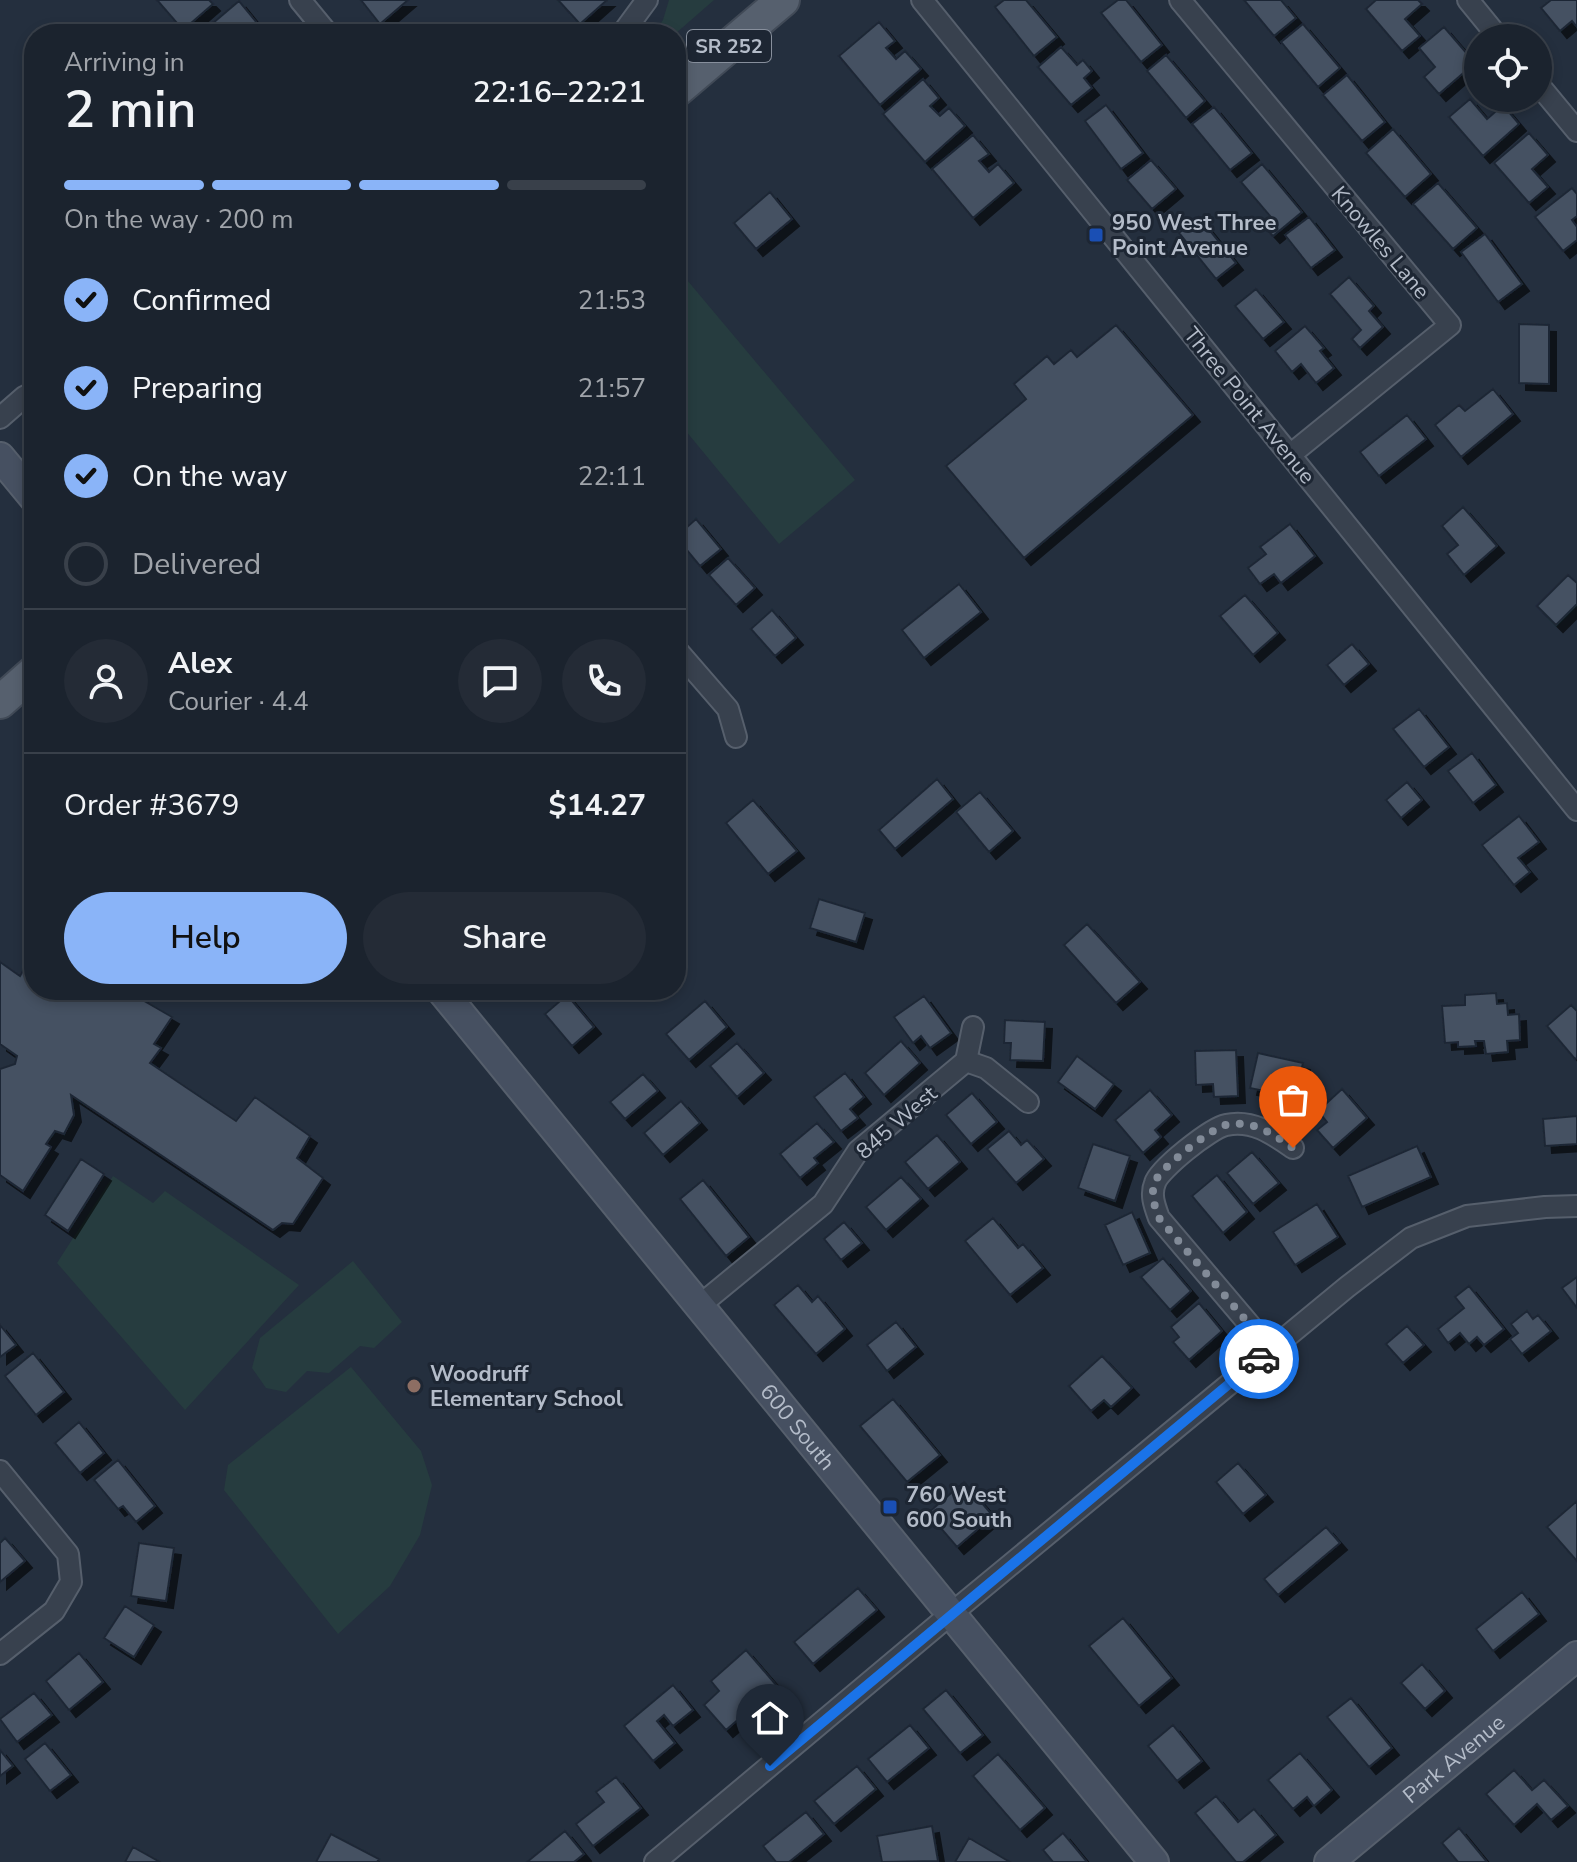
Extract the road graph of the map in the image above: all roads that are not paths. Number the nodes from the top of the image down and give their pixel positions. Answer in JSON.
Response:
{"nodes":[{"id":1,"x":300,"y":0,"type":"edge"},
{"id":2,"x":647,"y":0,"type":"edge"},
{"id":3,"x":783,"y":0,"type":"edge"},
{"id":4,"x":922,"y":0,"type":"edge"},
{"id":5,"x":1180,"y":0,"type":"edge"},
{"id":6,"x":1468,"y":0,"type":"edge"},
{"id":7,"x":320,"y":24,"type":"edge"},
{"id":8,"x":629,"y":24,"type":"edge"},
{"id":9,"x":1488,"y":24,"type":"edge"},
{"id":10,"x":686,"y":82,"type":"edge"},
{"id":11,"x":1552,"y":101,"type":"edge"},
{"id":12,"x":1577,"y":131,"type":"edge"},
{"id":13,"x":24,"y":397,"type":"edge"},
{"id":14,"x":0,"y":418,"type":"edge"},
{"id":15,"x":1290,"y":455,"type":"junction"},
{"id":16,"x":0,"y":457,"type":"edge"},
{"id":17,"x":24,"y":486,"type":"edge"},
{"id":18,"x":686,"y":661,"type":"edge"},
{"id":19,"x":24,"y":681,"type":"edge"},
{"id":20,"x":0,"y":702,"type":"edge"},
{"id":21,"x":736,"y":737,"type":"dead end"},
{"id":22,"x":1577,"y":810,"type":"edge"},
{"id":23,"x":449,"y":1000,"type":"edge"},
{"id":24,"x":973,"y":1027,"type":"dead end"},
{"id":25,"x":966,"y":1061,"type":"junction"},
{"id":26,"x":1028,"y":1102,"type":"dead end"},
{"id":27,"x":1293,"y":1148,"type":"dead end"},
{"id":28,"x":1577,"y":1206,"type":"edge"},
{"id":29,"x":699,"y":1306,"type":"junction"},
{"id":30,"x":1271,"y":1350,"type":"junction"},
{"id":31,"x":0,"y":1471,"type":"edge"},
{"id":32,"x":952,"y":1613,"type":"junction"},
{"id":33,"x":0,"y":1654,"type":"edge"},
{"id":34,"x":1577,"y":1656,"type":"edge"},
{"id":35,"x":655,"y":1862,"type":"edge"},
{"id":36,"x":1154,"y":1862,"type":"edge"},
{"id":37,"x":1329,"y":1862,"type":"edge"}],
"edges":[{"from":1,"to":7,"type":"street"},
{"from":2,"to":8,"type":"street"},
{"from":3,"to":10,"type":"main road","number":"SR 252"},
{"from":4,"to":15,"type":"street","name":"Three Point Avenue"},
{"from":5,"to":15,"type":"street","name":"Knowles Lane"},
{"from":6,"to":9,"type":"street"},
{"from":11,"to":12,"type":"street"},
{"from":13,"to":14,"type":"street"},
{"from":15,"to":22,"type":"street","name":"Three Point Avenue"},
{"from":16,"to":17,"type":"street"},
{"from":18,"to":21,"type":"street"},
{"from":19,"to":20,"type":"main road"},
{"from":23,"to":29,"type":"street","name":"600 South"},
{"from":24,"to":25,"type":"street"},
{"from":25,"to":26,"type":"street"},
{"from":25,"to":29,"type":"street","name":"845 West"},
{"from":27,"to":30,"type":"street"},
{"from":28,"to":30,"type":"street"},
{"from":29,"to":32,"type":"street","name":"600 South"},
{"from":30,"to":32,"type":"street"},
{"from":31,"to":33,"type":"street"},
{"from":32,"to":35,"type":"street"},
{"from":32,"to":36,"type":"street","name":"600 South"},
{"from":34,"to":37,"type":"street","name":"Park Avenue"}]}
